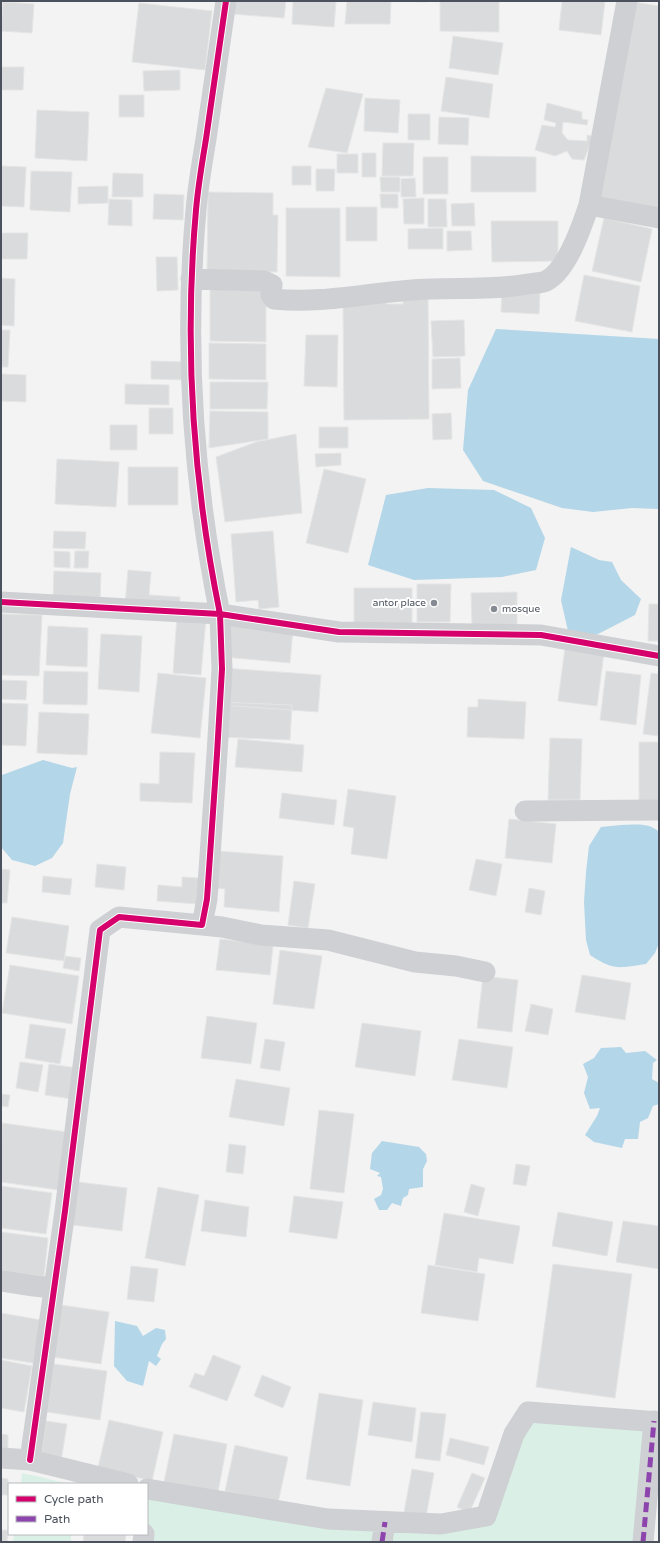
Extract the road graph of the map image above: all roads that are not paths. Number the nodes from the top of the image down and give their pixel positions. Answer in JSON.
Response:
{"nodes":[{"id":1,"x":226,"y":1,"type":"edge"},
{"id":2,"x":627,"y":1,"type":"edge"},
{"id":3,"x":589,"y":205,"type":"junction"},
{"id":4,"x":659,"y":218,"type":"edge"},
{"id":5,"x":191,"y":279,"type":"junction"},
{"id":6,"x":1,"y":602,"type":"edge"},
{"id":7,"x":220,"y":614,"type":"junction"},
{"id":8,"x":659,"y":656,"type":"edge"},
{"id":9,"x":659,"y":810,"type":"edge"},
{"id":10,"x":525,"y":811,"type":"dead end"},
{"id":11,"x":202,"y":925,"type":"junction"},
{"id":12,"x":485,"y":972,"type":"dead end"},
{"id":13,"x":1,"y":1280,"type":"edge"},
{"id":14,"x":54,"y":1288,"type":"junction"},
{"id":15,"x":656,"y":1421,"type":"edge"},
{"id":16,"x":1,"y":1458,"type":"edge"},
{"id":17,"x":30,"y":1460,"type":"junction"},
{"id":18,"x":124,"y":1483,"type":"edge"},
{"id":19,"x":148,"y":1493,"type":"edge"},
{"id":20,"x":385,"y":1522,"type":"junction"},
{"id":21,"x":382,"y":1542,"type":"edge"},
{"id":22,"x":643,"y":1542,"type":"edge"}],
"edges":[{"from":1,"to":5,"type":"street"},
{"from":2,"to":3,"type":"street"},
{"from":3,"to":4,"type":"street"},
{"from":3,"to":5,"type":"street"},
{"from":5,"to":7,"type":"street"},
{"from":6,"to":7,"type":"street"},
{"from":7,"to":8,"type":"street"},
{"from":7,"to":11,"type":"street"},
{"from":9,"to":10,"type":"street"},
{"from":11,"to":12,"type":"street"},
{"from":11,"to":14,"type":"street"},
{"from":13,"to":14,"type":"street"},
{"from":14,"to":17,"type":"street"},
{"from":15,"to":20,"type":"street"},
{"from":15,"to":22,"type":"street"},
{"from":16,"to":17,"type":"street"},
{"from":17,"to":18,"type":"street"},
{"from":19,"to":20,"type":"street"},
{"from":20,"to":21,"type":"street"}]}
